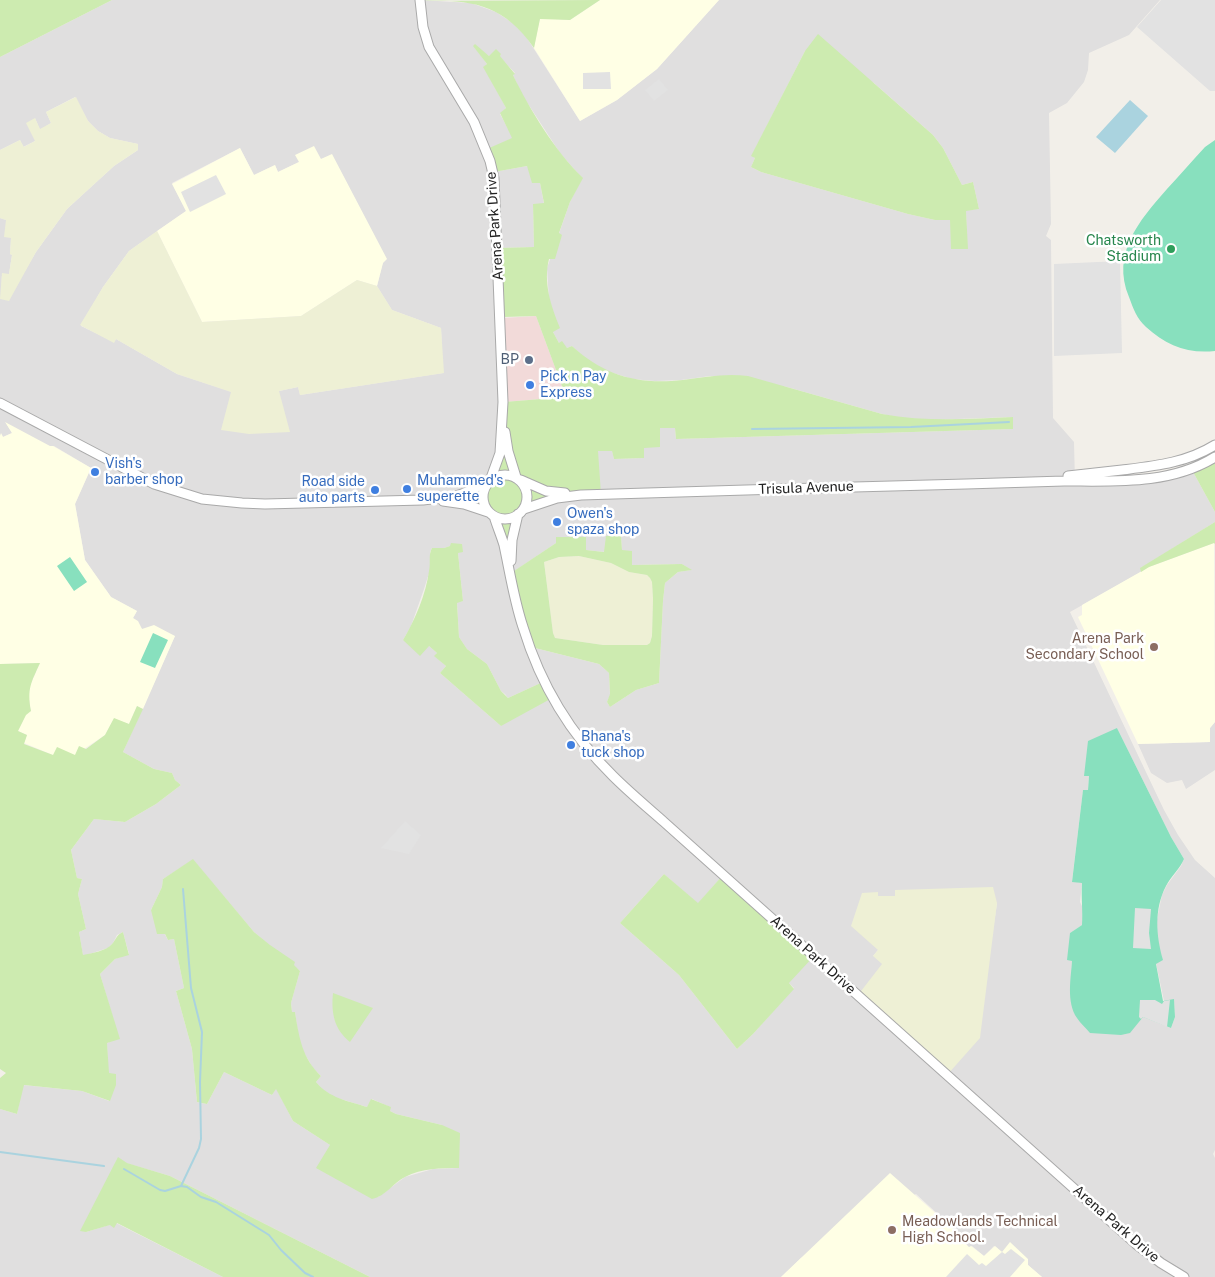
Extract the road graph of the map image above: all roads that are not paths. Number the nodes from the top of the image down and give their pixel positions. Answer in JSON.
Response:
{"nodes":[{"id":1,"x":420,"y":0,"type":"edge"},
{"id":2,"x":0,"y":402,"type":"edge"},
{"id":3,"x":503,"y":409,"type":"junction"},
{"id":4,"x":1215,"y":445,"type":"edge"},
{"id":5,"x":1215,"y":457,"type":"edge"},
{"id":6,"x":518,"y":478,"type":"junction"},
{"id":7,"x":490,"y":480,"type":"junction"},
{"id":8,"x":1031,"y":482,"type":"junction"},
{"id":9,"x":581,"y":494,"type":"junction"},
{"id":10,"x":423,"y":500,"type":"junction"},
{"id":11,"x":521,"y":512,"type":"junction"},
{"id":12,"x":491,"y":514,"type":"junction"},
{"id":13,"x":511,"y":582,"type":"junction"},
{"id":14,"x":1184,"y":1277,"type":"edge"}],
"edges":[{"from":1,"to":3,"type":"street","name":"Arena Park Drive"},
{"from":2,"to":10,"type":"street"},
{"from":3,"to":6,"type":"street","name":"Arena Park Drive"},
{"from":3,"to":7,"type":"street","name":"Arena Park Drive"},
{"from":4,"to":8,"type":"street","name":"Trisula Avenue"},
{"from":5,"to":8,"type":"street","name":"Trisula Avenue"},
{"from":6,"to":7,"type":"street"},
{"from":6,"to":9,"type":"street","name":"Trisula Avenue"},
{"from":6,"to":11,"type":"street","name":"Arena Park Drive"},
{"from":7,"to":10,"type":"street"},
{"from":7,"to":12,"type":"street","name":"Arena Park Drive"},
{"from":8,"to":9,"type":"street","name":"Trisula Avenue"},
{"from":9,"to":11,"type":"street","name":"Trisula Avenue"},
{"from":10,"to":12,"type":"street"},
{"from":11,"to":12,"type":"street"},
{"from":11,"to":13,"type":"street","name":"Arena Park Drive"},
{"from":12,"to":13,"type":"street","name":"Arena Park Drive"},
{"from":13,"to":14,"type":"street","name":"Arena Park Drive"}]}
